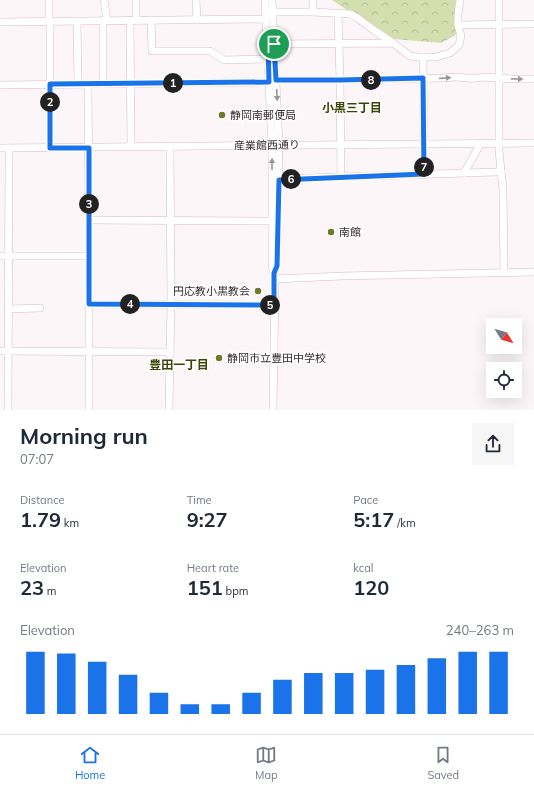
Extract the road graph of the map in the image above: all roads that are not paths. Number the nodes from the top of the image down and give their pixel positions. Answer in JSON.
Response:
{"nodes":[{"id":1,"x":49,"y":0,"type":"edge"},
{"id":2,"x":104,"y":0,"type":"edge"},
{"id":3,"x":136,"y":0,"type":"edge"},
{"id":4,"x":196,"y":0,"type":"edge"},
{"id":5,"x":265,"y":0,"type":"edge"},
{"id":6,"x":272,"y":0,"type":"edge"},
{"id":7,"x":313,"y":0,"type":"edge"},
{"id":8,"x":460,"y":0,"type":"edge"},
{"id":9,"x":499,"y":0,"type":"edge"},
{"id":10,"x":273,"y":12,"type":"junction"},
{"id":11,"x":313,"y":12,"type":"junction"},
{"id":12,"x":338,"y":13,"type":"junction"},
{"id":13,"x":266,"y":19,"type":"junction"},
{"id":14,"x":105,"y":20,"type":"junction"},
{"id":15,"x":133,"y":20,"type":"junction"},
{"id":16,"x":151,"y":20,"type":"junction"},
{"id":17,"x":197,"y":20,"type":"junction"},
{"id":18,"x":49,"y":21,"type":"junction"},
{"id":19,"x":77,"y":21,"type":"junction"},
{"id":20,"x":0,"y":22,"type":"edge"},
{"id":21,"x":534,"y":24,"type":"edge"},
{"id":22,"x":458,"y":25,"type":"junction"},
{"id":23,"x":499,"y":25,"type":"junction"},
{"id":24,"x":393,"y":43,"type":"junction"},
{"id":25,"x":339,"y":44,"type":"junction"},
{"id":26,"x":271,"y":45,"type":"junction"},
{"id":27,"x":423,"y":57,"type":"junction"},
{"id":28,"x":268,"y":60,"type":"junction"},
{"id":29,"x":423,"y":78,"type":"junction"},
{"id":30,"x":499,"y":78,"type":"junction"},
{"id":31,"x":534,"y":79,"type":"edge"},
{"id":32,"x":340,"y":80,"type":"junction"},
{"id":33,"x":274,"y":81,"type":"junction"},
{"id":34,"x":50,"y":84,"type":"junction"},
{"id":35,"x":78,"y":84,"type":"junction"},
{"id":36,"x":88,"y":84,"type":"junction"},
{"id":37,"x":103,"y":84,"type":"junction"},
{"id":38,"x":131,"y":84,"type":"junction"},
{"id":39,"x":0,"y":85,"type":"edge"},
{"id":40,"x":481,"y":143,"type":"junction"},
{"id":41,"x":534,"y":143,"type":"edge"},
{"id":42,"x":423,"y":144,"type":"junction"},
{"id":43,"x":500,"y":144,"type":"junction"},
{"id":44,"x":276,"y":145,"type":"junction"},
{"id":45,"x":341,"y":145,"type":"junction"},
{"id":46,"x":170,"y":146,"type":"junction"},
{"id":47,"x":131,"y":147,"type":"junction"},
{"id":48,"x":0,"y":148,"type":"edge"},
{"id":49,"x":9,"y":148,"type":"junction"},
{"id":50,"x":50,"y":148,"type":"junction"},
{"id":51,"x":89,"y":148,"type":"junction"},
{"id":52,"x":501,"y":172,"type":"junction"},
{"id":53,"x":464,"y":173,"type":"junction"},
{"id":54,"x":424,"y":174,"type":"junction"},
{"id":55,"x":341,"y":177,"type":"junction"},
{"id":56,"x":279,"y":180,"type":"junction"},
{"id":57,"x":89,"y":220,"type":"junction"},
{"id":58,"x":171,"y":220,"type":"junction"},
{"id":59,"x":276,"y":223,"type":"junction"},
{"id":60,"x":0,"y":256,"type":"edge"},
{"id":61,"x":9,"y":256,"type":"junction"},
{"id":62,"x":89,"y":256,"type":"junction"},
{"id":63,"x":534,"y":272,"type":"edge"},
{"id":64,"x":504,"y":273,"type":"junction"},
{"id":65,"x":274,"y":280,"type":"junction"},
{"id":66,"x":89,"y":304,"type":"junction"},
{"id":67,"x":171,"y":304,"type":"junction"},
{"id":68,"x":274,"y":305,"type":"junction"},
{"id":69,"x":40,"y":308,"type":"dead end"},
{"id":70,"x":8,"y":309,"type":"junction"},
{"id":71,"x":0,"y":351,"type":"edge"},
{"id":72,"x":8,"y":351,"type":"junction"},
{"id":73,"x":89,"y":352,"type":"junction"},
{"id":74,"x":170,"y":352,"type":"junction"},
{"id":75,"x":8,"y":410,"type":"edge"},
{"id":76,"x":89,"y":410,"type":"edge"},
{"id":77,"x":169,"y":410,"type":"edge"},
{"id":78,"x":273,"y":410,"type":"edge"}],
"edges":[{"from":1,"to":18,"type":"street"},
{"from":2,"to":14,"type":"street"},
{"from":3,"to":15,"type":"street"},
{"from":4,"to":17,"type":"street"},
{"from":5,"to":13,"type":"street"},
{"from":6,"to":10,"type":"street"},
{"from":7,"to":11,"type":"street"},
{"from":8,"to":22,"type":"street"},
{"from":9,"to":23,"type":"street"},
{"from":10,"to":11,"type":"street"},
{"from":10,"to":13,"type":"street"},
{"from":10,"to":26,"type":"street"},
{"from":11,"to":12,"type":"street"},
{"from":12,"to":24,"type":"street"},
{"from":12,"to":25,"type":"street"},
{"from":13,"to":17,"type":"street"},
{"from":13,"to":26,"type":"street"},
{"from":14,"to":15,"type":"street"},
{"from":14,"to":19,"type":"street"},
{"from":14,"to":37,"type":"street"},
{"from":15,"to":16,"type":"street"},
{"from":15,"to":38,"type":"street"},
{"from":16,"to":17,"type":"street"},
{"from":16,"to":28,"type":"street"},
{"from":18,"to":19,"type":"street"},
{"from":18,"to":20,"type":"street"},
{"from":18,"to":34,"type":"street"},
{"from":19,"to":35,"type":"street"},
{"from":21,"to":23,"type":"street"},
{"from":22,"to":23,"type":"street"},
{"from":22,"to":27,"type":"street"},
{"from":23,"to":30,"type":"street"},
{"from":24,"to":25,"type":"street"},
{"from":24,"to":27,"type":"street"},
{"from":25,"to":26,"type":"street"},
{"from":25,"to":32,"type":"street"},
{"from":26,"to":28,"type":"street"},
{"from":26,"to":33,"type":"street"},
{"from":27,"to":29,"type":"street"},
{"from":28,"to":33,"type":"street"},
{"from":29,"to":30,"type":"street","one_way":true},
{"from":29,"to":32,"type":"street"},
{"from":29,"to":42,"type":"street"},
{"from":30,"to":31,"type":"street","one_way":true},
{"from":30,"to":43,"type":"street"},
{"from":32,"to":33,"type":"street"},
{"from":32,"to":45,"type":"street"},
{"from":33,"to":38,"type":"street"},
{"from":33,"to":44,"type":"street"},
{"from":34,"to":35,"type":"street"},
{"from":34,"to":39,"type":"street"},
{"from":34,"to":50,"type":"street"},
{"from":35,"to":36,"type":"street"},
{"from":36,"to":37,"type":"street"},
{"from":36,"to":51,"type":"street"},
{"from":37,"to":38,"type":"street"},
{"from":38,"to":47,"type":"street"},
{"from":40,"to":42,"type":"street","name":"産業館西通り"},
{"from":40,"to":43,"type":"street","name":"産業館西通り"},
{"from":40,"to":53,"type":"street"},
{"from":41,"to":43,"type":"street","name":"産業館西通り"},
{"from":42,"to":45,"type":"street","name":"産業館西通り"},
{"from":42,"to":54,"type":"street"},
{"from":43,"to":52,"type":"street"},
{"from":44,"to":45,"type":"street","name":"産業館西通り"},
{"from":44,"to":46,"type":"street","name":"産業館西通り"},
{"from":44,"to":56,"type":"street"},
{"from":59,"to":44,"type":"street","one_way":true},
{"from":45,"to":55,"type":"street"},
{"from":46,"to":47,"type":"street","name":"産業館西通り"},
{"from":46,"to":58,"type":"street"},
{"from":47,"to":51,"type":"street","name":"産業館西通り"},
{"from":48,"to":49,"type":"street","name":"産業館西通り"},
{"from":49,"to":50,"type":"street","name":"産業館西通り"},
{"from":49,"to":61,"type":"street"},
{"from":50,"to":51,"type":"street","name":"産業館西通り"},
{"from":51,"to":57,"type":"street"},
{"from":52,"to":53,"type":"street"},
{"from":52,"to":64,"type":"street"},
{"from":53,"to":54,"type":"street"},
{"from":54,"to":55,"type":"street"},
{"from":55,"to":56,"type":"street"},
{"from":56,"to":59,"type":"street"},
{"from":57,"to":58,"type":"street"},
{"from":57,"to":62,"type":"street"},
{"from":58,"to":59,"type":"street"},
{"from":58,"to":67,"type":"street"},
{"from":59,"to":65,"type":"street"},
{"from":60,"to":61,"type":"street"},
{"from":61,"to":62,"type":"street"},
{"from":61,"to":70,"type":"street"},
{"from":62,"to":66,"type":"street"},
{"from":63,"to":64,"type":"street"},
{"from":64,"to":65,"type":"street"},
{"from":65,"to":68,"type":"street"},
{"from":66,"to":67,"type":"street"},
{"from":66,"to":73,"type":"street"},
{"from":67,"to":68,"type":"street"},
{"from":67,"to":74,"type":"street"},
{"from":68,"to":78,"type":"street"},
{"from":69,"to":70,"type":"street"},
{"from":70,"to":72,"type":"street"},
{"from":71,"to":72,"type":"street"},
{"from":72,"to":73,"type":"street"},
{"from":72,"to":75,"type":"street"},
{"from":73,"to":74,"type":"street"},
{"from":73,"to":76,"type":"street"},
{"from":74,"to":77,"type":"street"}]}
